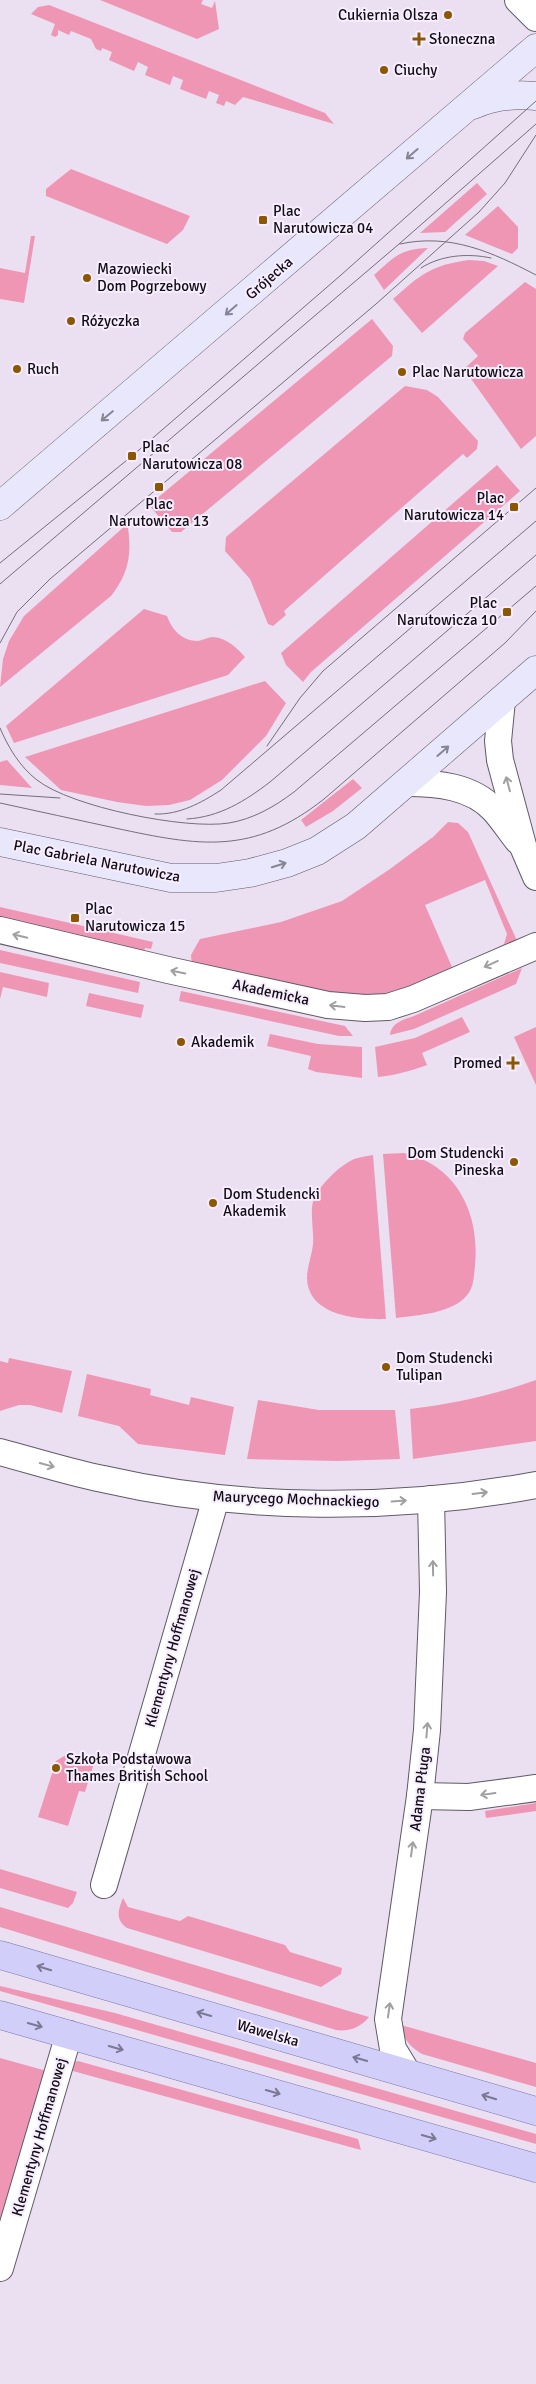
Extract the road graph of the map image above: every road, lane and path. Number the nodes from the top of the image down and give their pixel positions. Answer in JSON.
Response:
{"nodes":[{"id":1,"x":518,"y":0,"type":"edge"},
{"id":2,"x":536,"y":18,"type":"edge"},
{"id":3,"x":536,"y":48,"type":"edge"},
{"id":4,"x":536,"y":96,"type":"edge"},
{"id":5,"x":465,"y":109,"type":"junction"},
{"id":6,"x":0,"y":506,"type":"edge"},
{"id":7,"x":536,"y":670,"type":"edge"},
{"id":8,"x":502,"y":700,"type":"junction"},
{"id":9,"x":406,"y":783,"type":"junction"},
{"id":10,"x":0,"y":842,"type":"edge"},
{"id":11,"x":524,"y":849,"type":"junction"},
{"id":12,"x":536,"y":878,"type":"edge"},
{"id":13,"x":0,"y":930,"type":"edge"},
{"id":14,"x":536,"y":946,"type":"edge"},
{"id":15,"x":0,"y":1452,"type":"edge"},
{"id":16,"x":536,"y":1485,"type":"edge"},
{"id":17,"x":216,"y":1498,"type":"junction"},
{"id":18,"x":431,"y":1500,"type":"junction"},
{"id":19,"x":536,"y":1788,"type":"edge"},
{"id":20,"x":420,"y":1796,"type":"junction"},
{"id":21,"x":104,"y":1885,"type":"dead end"},
{"id":22,"x":0,"y":1955,"type":"edge"},
{"id":23,"x":0,"y":2015,"type":"edge"},
{"id":24,"x":70,"y":2034,"type":"junction"},
{"id":25,"x":407,"y":2072,"type":"junction"},
{"id":26,"x":536,"y":2111,"type":"edge"},
{"id":27,"x":536,"y":2168,"type":"edge"},
{"id":28,"x":0,"y":2268,"type":"edge"}],
"edges":[{"from":1,"to":2,"type":"street"},
{"from":3,"to":5,"type":"main road","name":"Grójecka"},
{"from":4,"to":5,"type":"main road"},
{"from":5,"to":6,"type":"main road","name":"Grójecka","one_way":true},
{"from":7,"to":8,"type":"main road","name":"Plac Gabriela Narutowicza"},
{"from":9,"to":8,"type":"main road","name":"Plac Gabriela Narutowicza","one_way":true},
{"from":11,"to":8,"type":"street","one_way":true},
{"from":10,"to":9,"type":"main road","name":"Plac Gabriela Narutowicza","one_way":true},
{"from":9,"to":11,"type":"street"},
{"from":11,"to":12,"type":"street"},
{"from":14,"to":13,"type":"street","name":"Akademicka","one_way":true},
{"from":15,"to":17,"type":"street","name":"Maurycego Mochnackiego","one_way":true},
{"from":18,"to":16,"type":"street","name":"Maurycego Mochnackiego","one_way":true},
{"from":17,"to":18,"type":"street","name":"Maurycego Mochnackiego","one_way":true},
{"from":17,"to":21,"type":"street","name":"Klementyny Hoffmanowej"},
{"from":20,"to":18,"type":"street","name":"Adama Pługa","one_way":true},
{"from":19,"to":20,"type":"street","one_way":true},
{"from":25,"to":20,"type":"street","name":"Adama Pługa","one_way":true},
{"from":25,"to":22,"type":"main road","name":"Wawelska","one_way":true},
{"from":23,"to":24,"type":"main road","one_way":true},
{"from":24,"to":27,"type":"main road","one_way":true},
{"from":24,"to":28,"type":"street","name":"Klementyny Hoffmanowej"},
{"from":26,"to":25,"type":"main road","name":"Wawelska","one_way":true}]}
